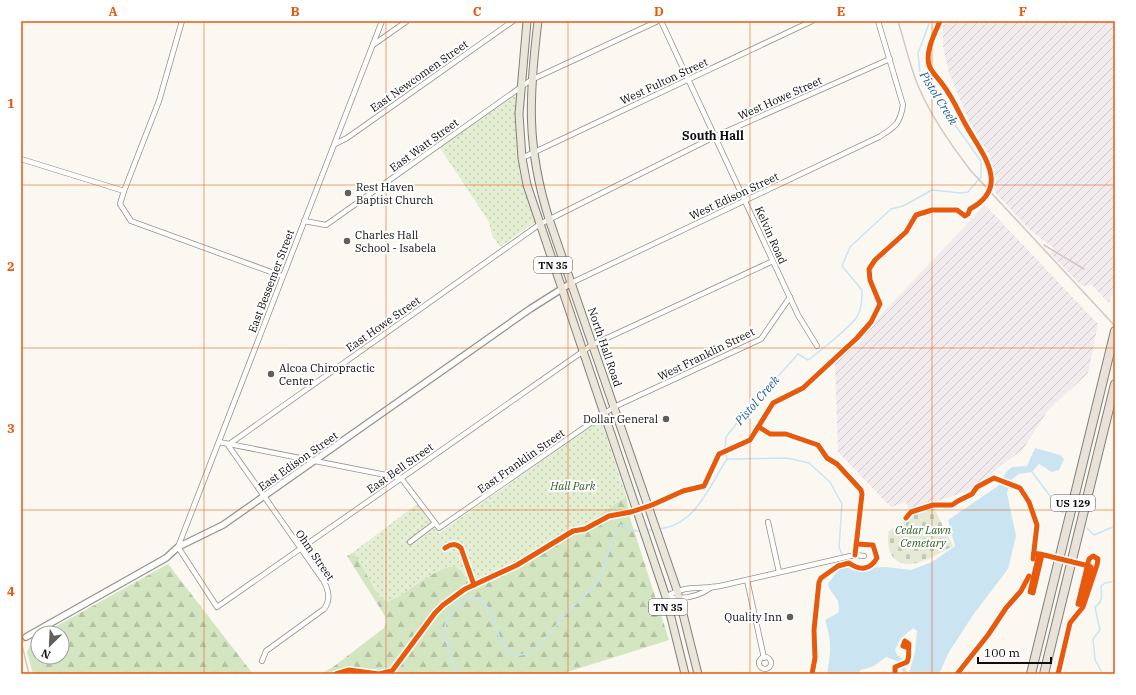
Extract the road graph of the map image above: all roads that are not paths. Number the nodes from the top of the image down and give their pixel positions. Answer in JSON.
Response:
{"nodes":[{"id":1,"x":182,"y":21,"type":"edge"},
{"id":2,"x":382,"y":21,"type":"edge"},
{"id":3,"x":408,"y":21,"type":"edge"},
{"id":4,"x":513,"y":21,"type":"edge"},
{"id":5,"x":527,"y":21,"type":"edge"},
{"id":6,"x":538,"y":21,"type":"edge"},
{"id":7,"x":658,"y":21,"type":"edge"},
{"id":8,"x":661,"y":21,"type":"edge"},
{"id":9,"x":812,"y":21,"type":"edge"},
{"id":10,"x":878,"y":21,"type":"edge"},
{"id":11,"x":372,"y":45,"type":"junction"},
{"id":12,"x":890,"y":59,"type":"junction"},
{"id":13,"x":531,"y":80,"type":"junction"},
{"id":14,"x":689,"y":80,"type":"junction"},
{"id":15,"x":520,"y":88,"type":"junction"},
{"id":16,"x":716,"y":136,"type":"junction"},
{"id":17,"x":335,"y":144,"type":"junction"},
{"id":18,"x":533,"y":153,"type":"junction"},
{"id":19,"x":522,"y":158,"type":"junction"},
{"id":20,"x":21,"y":159,"type":"edge"},
{"id":21,"x":124,"y":191,"type":"junction"},
{"id":22,"x":746,"y":200,"type":"junction"},
{"id":23,"x":549,"y":219,"type":"junction"},
{"id":24,"x":304,"y":221,"type":"junction"},
{"id":25,"x":540,"y":224,"type":"junction"},
{"id":26,"x":773,"y":261,"type":"junction"},
{"id":27,"x":282,"y":276,"type":"junction"},
{"id":28,"x":571,"y":283,"type":"junction"},
{"id":29,"x":561,"y":288,"type":"junction"},
{"id":30,"x":790,"y":297,"type":"junction"},
{"id":31,"x":1115,"y":331,"type":"edge"},
{"id":32,"x":592,"y":345,"type":"junction"},
{"id":33,"x":817,"y":346,"type":"dead end"},
{"id":34,"x":583,"y":352,"type":"junction"},
{"id":35,"x":1115,"y":384,"type":"edge"},
{"id":36,"x":614,"y":407,"type":"junction"},
{"id":37,"x":604,"y":414,"type":"junction"},
{"id":38,"x":219,"y":442,"type":"junction"},
{"id":39,"x":228,"y":445,"type":"junction"},
{"id":40,"x":315,"y":461,"type":"junction"},
{"id":41,"x":401,"y":478,"type":"junction"},
{"id":42,"x":264,"y":497,"type":"junction"},
{"id":43,"x":768,"y":522,"type":"dead end"},
{"id":44,"x":436,"y":523,"type":"junction"},
{"id":45,"x":410,"y":542,"type":"dead end"},
{"id":46,"x":178,"y":547,"type":"junction"},
{"id":47,"x":300,"y":550,"type":"junction"},
{"id":48,"x":864,"y":556,"type":"dead end"},
{"id":49,"x":779,"y":572,"type":"junction"},
{"id":50,"x":746,"y":580,"type":"junction"},
{"id":51,"x":712,"y":587,"type":"junction"},
{"id":52,"x":677,"y":590,"type":"junction"},
{"id":53,"x":666,"y":597,"type":"junction"},
{"id":54,"x":680,"y":599,"type":"junction"},
{"id":55,"x":26,"y":638,"type":"tunnel mouth"},
{"id":56,"x":764,"y":658,"type":"junction"},
{"id":57,"x":262,"y":661,"type":"dead end"},
{"id":58,"x":767,"y":672,"type":"edge"},
{"id":59,"x":685,"y":674,"type":"edge"},
{"id":60,"x":698,"y":674,"type":"edge"},
{"id":61,"x":1031,"y":674,"type":"edge"},
{"id":62,"x":1044,"y":674,"type":"edge"}],
"edges":[{"from":1,"to":21,"type":"street"},
{"from":2,"to":11,"type":"street","name":"East Bessemer Street"},
{"from":3,"to":11,"type":"street"},
{"from":4,"to":17,"type":"street","name":"East Newcomen Street"},
{"from":5,"to":15,"type":"main road","name":"North Hall Road","number":"TN 35"},
{"from":6,"to":13,"type":"main road","name":"North Hall Road","number":"TN 35"},
{"from":7,"to":13,"type":"street","name":"East Watt Street"},
{"from":8,"to":14,"type":"street","name":"Kelvin Road"},
{"from":9,"to":14,"type":"street","name":"West Fulton Street"},
{"from":10,"to":12,"type":"street"},
{"from":11,"to":17,"type":"street","name":"East Bessemer Street"},
{"from":12,"to":16,"type":"street","name":"West Howe Street"},
{"from":12,"to":22,"type":"street","name":"West Edison Street"},
{"from":13,"to":15,"type":"street","name":"East Watt Street"},
{"from":13,"to":18,"type":"main road","name":"North Hall Road","number":"TN 35"},
{"from":14,"to":16,"type":"street","name":"Kelvin Road"},
{"from":14,"to":18,"type":"street","name":"West Fulton Street"},
{"from":15,"to":19,"type":"main road","name":"North Hall Road","number":"TN 35"},
{"from":15,"to":24,"type":"street","name":"East Watt Street"},
{"from":16,"to":22,"type":"street","name":"Kelvin Road"},
{"from":16,"to":23,"type":"street","name":"West Howe Street"},
{"from":17,"to":24,"type":"street","name":"East Bessemer Street"},
{"from":18,"to":19,"type":"street","name":"West Fulton Street"},
{"from":18,"to":23,"type":"main road","name":"North Hall Road","number":"TN 35"},
{"from":19,"to":25,"type":"main road","name":"North Hall Road","number":"TN 35"},
{"from":20,"to":21,"type":"street"},
{"from":21,"to":27,"type":"street"},
{"from":22,"to":26,"type":"street","name":"Kelvin Road"},
{"from":22,"to":28,"type":"street","name":"West Edison Street"},
{"from":23,"to":25,"type":"street","name":"East Howe Street"},
{"from":23,"to":28,"type":"main road","name":"North Hall Road","number":"TN 35"},
{"from":24,"to":27,"type":"street","name":"East Bessemer Street"},
{"from":25,"to":29,"type":"main road","name":"North Hall Road","number":"TN 35"},
{"from":25,"to":39,"type":"street","name":"East Howe Street"},
{"from":26,"to":30,"type":"street","name":"Kelvin Road"},
{"from":26,"to":32,"type":"street","name":"East Bell Street"},
{"from":27,"to":38,"type":"street","name":"East Bessemer Street"},
{"from":28,"to":29,"type":"street","name":"East Edison Street"},
{"from":28,"to":32,"type":"main road","name":"North Hall Road","number":"TN 35"},
{"from":29,"to":34,"type":"main road","name":"North Hall Road","number":"TN 35"},
{"from":29,"to":40,"type":"street","name":"East Edison Street"},
{"from":30,"to":33,"type":"street","name":"Kelvin Road"},
{"from":30,"to":36,"type":"street","name":"West Franklin Street"},
{"from":31,"to":61,"type":"highway","number":"US 129"},
{"from":32,"to":34,"type":"street","name":"East Bell Street"},
{"from":32,"to":36,"type":"main road","name":"North Hall Road","number":"TN 35"},
{"from":34,"to":37,"type":"main road","name":"North Hall Road","number":"TN 35"},
{"from":34,"to":41,"type":"street","name":"East Bell Street"},
{"from":35,"to":62,"type":"highway","number":"US 129"},
{"from":36,"to":37,"type":"street","name":"East Franklin Street"},
{"from":36,"to":52,"type":"main road","name":"North Hall Road","number":"TN 35"},
{"from":37,"to":44,"type":"street","name":"East Franklin Street"},
{"from":37,"to":53,"type":"main road","name":"North Hall Road","number":"TN 35"},
{"from":38,"to":39,"type":"street"},
{"from":38,"to":46,"type":"street","name":"East Bessemer Street"},
{"from":39,"to":40,"type":"street"},
{"from":39,"to":42,"type":"street","name":"Ohm Street"},
{"from":40,"to":41,"type":"street"},
{"from":40,"to":42,"type":"street","name":"East Edison Street"},
{"from":41,"to":44,"type":"street"},
{"from":41,"to":47,"type":"street","name":"East Bell Street"},
{"from":42,"to":46,"type":"street","name":"East Edison Street"},
{"from":42,"to":47,"type":"street","name":"Ohm Street"},
{"from":43,"to":49,"type":"street"},
{"from":44,"to":45,"type":"street"},
{"from":46,"to":47,"type":"street","name":"East Bell Street"},
{"from":46,"to":55,"type":"street","name":"East Edison Street"},
{"from":47,"to":57,"type":"street","name":"Ohm Street"},
{"from":48,"to":49,"type":"street"},
{"from":49,"to":50,"type":"street"},
{"from":50,"to":51,"type":"street"},
{"from":50,"to":56,"type":"street"},
{"from":51,"to":52,"type":"street"},
{"from":51,"to":54,"type":"street"},
{"from":52,"to":53,"type":"street"},
{"from":52,"to":54,"type":"main road","name":"North Hall Road","number":"TN 35"},
{"from":53,"to":54,"type":"street"},
{"from":53,"to":59,"type":"main road","name":"North Hall Road","number":"TN 35"},
{"from":54,"to":60,"type":"main road","name":"North Hall Road","number":"TN 35"},
{"from":56,"to":58,"type":"street"},
{"from":56,"to":58,"type":"street"}]}
